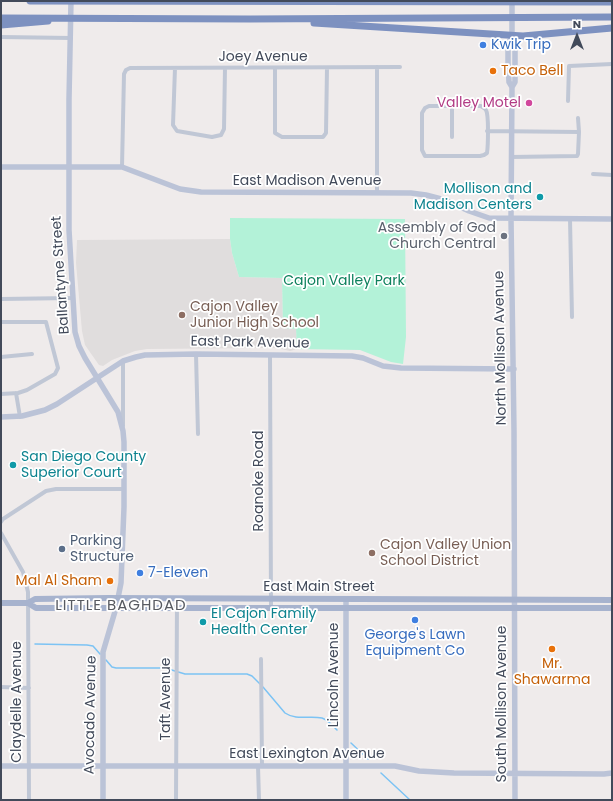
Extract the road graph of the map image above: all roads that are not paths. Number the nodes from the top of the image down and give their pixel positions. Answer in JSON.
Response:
{"nodes":[{"id":1,"x":30,"y":1,"type":"edge"},
{"id":2,"x":64,"y":1,"type":"edge"},
{"id":3,"x":71,"y":1,"type":"edge"},
{"id":4,"x":76,"y":1,"type":"edge"},
{"id":5,"x":201,"y":1,"type":"edge"},
{"id":6,"x":230,"y":1,"type":"edge"},
{"id":7,"x":512,"y":1,"type":"edge"},
{"id":8,"x":612,"y":2,"type":"edge"},
{"id":9,"x":612,"y":17,"type":"edge"},
{"id":10,"x":1,"y":18,"type":"edge"},
{"id":11,"x":64,"y":18,"type":"junction"},
{"id":12,"x":250,"y":19,"type":"junction"},
{"id":13,"x":1,"y":25,"type":"edge"},
{"id":14,"x":612,"y":28,"type":"edge"},
{"id":15,"x":1,"y":37,"type":"edge"},
{"id":16,"x":512,"y":37,"type":"junction"},
{"id":17,"x":71,"y":38,"type":"junction"},
{"id":18,"x":612,"y":64,"type":"edge"},
{"id":19,"x":509,"y":65,"type":"junction"},
{"id":20,"x":377,"y":67,"type":"junction"},
{"id":21,"x":400,"y":67,"type":"dead end"},
{"id":22,"x":175,"y":68,"type":"junction"},
{"id":23,"x":225,"y":68,"type":"junction"},
{"id":24,"x":275,"y":68,"type":"junction"},
{"id":25,"x":327,"y":68,"type":"junction"},
{"id":26,"x":515,"y":76,"type":"junction"},
{"id":27,"x":512,"y":87,"type":"junction"},
{"id":28,"x":568,"y":101,"type":"dead end"},
{"id":29,"x":452,"y":106,"type":"junction"},
{"id":30,"x":578,"y":118,"type":"dead end"},
{"id":31,"x":488,"y":131,"type":"junction"},
{"id":32,"x":511,"y":131,"type":"junction"},
{"id":33,"x":579,"y":132,"type":"junction"},
{"id":34,"x":452,"y":137,"type":"dead end"},
{"id":35,"x":511,"y":157,"type":"junction"},
{"id":36,"x":1,"y":167,"type":"edge"},
{"id":37,"x":69,"y":167,"type":"junction"},
{"id":38,"x":122,"y":167,"type":"junction"},
{"id":39,"x":593,"y":174,"type":"dead end"},
{"id":40,"x":612,"y":174,"type":"edge"},
{"id":41,"x":377,"y":193,"type":"junction"},
{"id":42,"x":511,"y":219,"type":"junction"},
{"id":43,"x":570,"y":219,"type":"junction"},
{"id":44,"x":612,"y":219,"type":"edge"},
{"id":45,"x":1,"y":298,"type":"edge"},
{"id":46,"x":72,"y":298,"type":"junction"},
{"id":47,"x":572,"y":317,"type":"dead end"},
{"id":48,"x":1,"y":322,"type":"edge"},
{"id":49,"x":32,"y":354,"type":"dead end"},
{"id":50,"x":196,"y":354,"type":"junction"},
{"id":51,"x":270,"y":355,"type":"junction"},
{"id":52,"x":1,"y":357,"type":"edge"},
{"id":53,"x":123,"y":361,"type":"junction"},
{"id":54,"x":514,"y":368,"type":"junction"},
{"id":55,"x":97,"y":379,"type":"junction"},
{"id":56,"x":16,"y":393,"type":"junction"},
{"id":57,"x":1,"y":394,"type":"edge"},
{"id":58,"x":20,"y":416,"type":"junction"},
{"id":59,"x":1,"y":417,"type":"edge"},
{"id":60,"x":198,"y":434,"type":"dead end"},
{"id":61,"x":124,"y":442,"type":"junction"},
{"id":62,"x":124,"y":489,"type":"junction"},
{"id":63,"x":1,"y":522,"type":"edge"},
{"id":64,"x":1,"y":534,"type":"edge"},
{"id":65,"x":118,"y":598,"type":"junction"},
{"id":66,"x":177,"y":599,"type":"junction"},
{"id":67,"x":271,"y":599,"type":"junction"},
{"id":68,"x":346,"y":599,"type":"junction"},
{"id":69,"x":400,"y":599,"type":"junction"},
{"id":70,"x":514,"y":599,"type":"junction"},
{"id":71,"x":612,"y":600,"type":"edge"},
{"id":72,"x":1,"y":603,"type":"edge"},
{"id":73,"x":28,"y":604,"type":"junction"},
{"id":74,"x":116,"y":608,"type":"junction"},
{"id":75,"x":177,"y":608,"type":"junction"},
{"id":76,"x":271,"y":608,"type":"junction"},
{"id":77,"x":346,"y":608,"type":"junction"},
{"id":78,"x":400,"y":608,"type":"junction"},
{"id":79,"x":514,"y":608,"type":"junction"},
{"id":80,"x":612,"y":608,"type":"edge"},
{"id":81,"x":261,"y":659,"type":"dead end"},
{"id":82,"x":1,"y":688,"type":"edge"},
{"id":83,"x":29,"y":688,"type":"junction"},
{"id":84,"x":103,"y":765,"type":"junction"},
{"id":85,"x":177,"y":765,"type":"junction"},
{"id":86,"x":1,"y":766,"type":"edge"},
{"id":87,"x":28,"y":766,"type":"junction"},
{"id":88,"x":260,"y":766,"type":"junction"},
{"id":89,"x":346,"y":766,"type":"junction"},
{"id":90,"x":515,"y":773,"type":"junction"},
{"id":91,"x":612,"y":773,"type":"edge"},
{"id":92,"x":29,"y":800,"type":"edge"},
{"id":93,"x":103,"y":800,"type":"edge"},
{"id":94,"x":176,"y":800,"type":"edge"},
{"id":95,"x":259,"y":800,"type":"edge"},
{"id":96,"x":346,"y":800,"type":"edge"},
{"id":97,"x":515,"y":800,"type":"edge"}],
"edges":[{"from":1,"to":2,"type":"highway"},
{"from":2,"to":4,"type":"highway"},
{"from":3,"to":17,"type":"street","name":"Ballantyne Street"},
{"from":4,"to":5,"type":"highway"},
{"from":5,"to":6,"type":"highway"},
{"from":6,"to":8,"type":"highway"},
{"from":7,"to":16,"type":"street","name":"North Mollison Avenue"},
{"from":9,"to":12,"type":"highway"},
{"from":10,"to":11,"type":"highway"},
{"from":11,"to":12,"type":"highway"},
{"from":11,"to":13,"type":"highway"},
{"from":12,"to":16,"type":"highway"},
{"from":14,"to":16,"type":"highway"},
{"from":15,"to":17,"type":"street"},
{"from":16,"to":19,"type":"street","name":"North Mollison Avenue"},
{"from":16,"to":26,"type":"street","name":"North Mollison Avenue"},
{"from":17,"to":37,"type":"street","name":"Ballantyne Street"},
{"from":18,"to":28,"type":"street"},
{"from":19,"to":26,"type":"street"},
{"from":19,"to":27,"type":"street","name":"North Mollison Avenue"},
{"from":20,"to":21,"type":"street","name":"Joey Avenue"},
{"from":20,"to":25,"type":"street","name":"Joey Avenue"},
{"from":20,"to":41,"type":"street"},
{"from":22,"to":23,"type":"street","name":"Joey Avenue"},
{"from":22,"to":23,"type":"street"},
{"from":22,"to":38,"type":"street","name":"Joey Avenue"},
{"from":23,"to":24,"type":"street","name":"Joey Avenue"},
{"from":24,"to":25,"type":"street","name":"Joey Avenue"},
{"from":24,"to":25,"type":"street"},
{"from":26,"to":27,"type":"street","name":"North Mollison Avenue"},
{"from":27,"to":32,"type":"street","name":"North Mollison Avenue"},
{"from":29,"to":31,"type":"street"},
{"from":29,"to":31,"type":"street"},
{"from":29,"to":34,"type":"street"},
{"from":30,"to":33,"type":"street"},
{"from":31,"to":32,"type":"street"},
{"from":32,"to":33,"type":"street"},
{"from":32,"to":35,"type":"street","name":"North Mollison Avenue"},
{"from":33,"to":35,"type":"street"},
{"from":35,"to":42,"type":"street","name":"North Mollison Avenue"},
{"from":36,"to":37,"type":"street","name":"East Madison Avenue"},
{"from":37,"to":38,"type":"street","name":"East Madison Avenue"},
{"from":37,"to":46,"type":"street","name":"Ballantyne Street"},
{"from":38,"to":41,"type":"street","name":"East Madison Avenue"},
{"from":39,"to":40,"type":"street"},
{"from":41,"to":42,"type":"street","name":"East Madison Avenue"},
{"from":42,"to":43,"type":"street","name":"East Madison Avenue"},
{"from":42,"to":54,"type":"street","name":"North Mollison Avenue"},
{"from":43,"to":44,"type":"street","name":"East Madison Avenue"},
{"from":43,"to":47,"type":"street"},
{"from":45,"to":46,"type":"street"},
{"from":46,"to":55,"type":"street","name":"Ballantyne Street"},
{"from":48,"to":56,"type":"street"},
{"from":49,"to":52,"type":"street"},
{"from":50,"to":51,"type":"street","name":"East Park Avenue"},
{"from":50,"to":53,"type":"street","name":"East Park Avenue"},
{"from":50,"to":60,"type":"street"},
{"from":51,"to":54,"type":"street","name":"East Park Avenue"},
{"from":51,"to":67,"type":"street","name":"Roanoke Road"},
{"from":53,"to":55,"type":"street","name":"East Park Avenue"},
{"from":53,"to":61,"type":"street"},
{"from":54,"to":70,"type":"street","name":"North Mollison Avenue"},
{"from":55,"to":58,"type":"street","name":"East Park Avenue"},
{"from":55,"to":61,"type":"street","name":"Ballantyne Street"},
{"from":56,"to":57,"type":"street"},
{"from":56,"to":58,"type":"street"},
{"from":58,"to":59,"type":"street","name":"East Park Avenue"},
{"from":61,"to":62,"type":"street","name":"Ballantyne Street"},
{"from":62,"to":63,"type":"street"},
{"from":62,"to":65,"type":"street","name":"Ballantyne Street"},
{"from":64,"to":73,"type":"street","name":"Claydelle Avenue"},
{"from":65,"to":66,"type":"main road","name":"East Main Street"},
{"from":65,"to":73,"type":"main road","name":"East Main Street"},
{"from":65,"to":74,"type":"street","name":"Ballantyne Street"},
{"from":66,"to":67,"type":"main road","name":"East Main Street"},
{"from":66,"to":75,"type":"street","name":"Taft Avenue"},
{"from":67,"to":68,"type":"main road","name":"East Main Street"},
{"from":67,"to":76,"type":"street","name":"Roanoke Road"},
{"from":68,"to":69,"type":"main road","name":"East Main Street"},
{"from":68,"to":77,"type":"street","name":"Lincoln Avenue"},
{"from":69,"to":70,"type":"main road","name":"East Main Street"},
{"from":69,"to":78,"type":"main road"},
{"from":70,"to":71,"type":"main road","name":"East Main Street"},
{"from":70,"to":79,"type":"street","name":"North Mollison Avenue"},
{"from":72,"to":73,"type":"main road","name":"East Main Street"},
{"from":73,"to":74,"type":"main road","name":"East Main Street"},
{"from":73,"to":83,"type":"street","name":"Claydelle Avenue"},
{"from":74,"to":75,"type":"main road","name":"East Main Street"},
{"from":74,"to":84,"type":"street","name":"Avocado Avenue"},
{"from":75,"to":76,"type":"main road","name":"East Main Street"},
{"from":75,"to":85,"type":"street","name":"Taft Avenue"},
{"from":76,"to":77,"type":"main road","name":"East Main Street"},
{"from":77,"to":78,"type":"main road","name":"East Main Street"},
{"from":77,"to":89,"type":"street","name":"Lincoln Avenue"},
{"from":78,"to":79,"type":"main road","name":"East Main Street"},
{"from":79,"to":80,"type":"main road","name":"East Main Street"},
{"from":79,"to":90,"type":"street","name":"South Mollison Avenue"},
{"from":81,"to":88,"type":"street"},
{"from":82,"to":83,"type":"street"},
{"from":83,"to":87,"type":"street","name":"Claydelle Avenue"},
{"from":84,"to":85,"type":"street","name":"East Lexington Avenue"},
{"from":84,"to":87,"type":"street","name":"East Lexington Avenue"},
{"from":84,"to":93,"type":"street","name":"Avocado Avenue"},
{"from":85,"to":88,"type":"street","name":"East Lexington Avenue"},
{"from":85,"to":94,"type":"street","name":"Taft Avenue"},
{"from":86,"to":87,"type":"street","name":"East Lexington Avenue"},
{"from":87,"to":92,"type":"street","name":"Claydelle Avenue"},
{"from":88,"to":89,"type":"street","name":"East Lexington Avenue"},
{"from":88,"to":95,"type":"street"},
{"from":89,"to":90,"type":"street","name":"East Lexington Avenue"},
{"from":89,"to":96,"type":"street","name":"Lincoln Avenue"},
{"from":90,"to":91,"type":"street","name":"East Lexington Avenue"},
{"from":90,"to":97,"type":"street","name":"South Mollison Avenue"}]}
